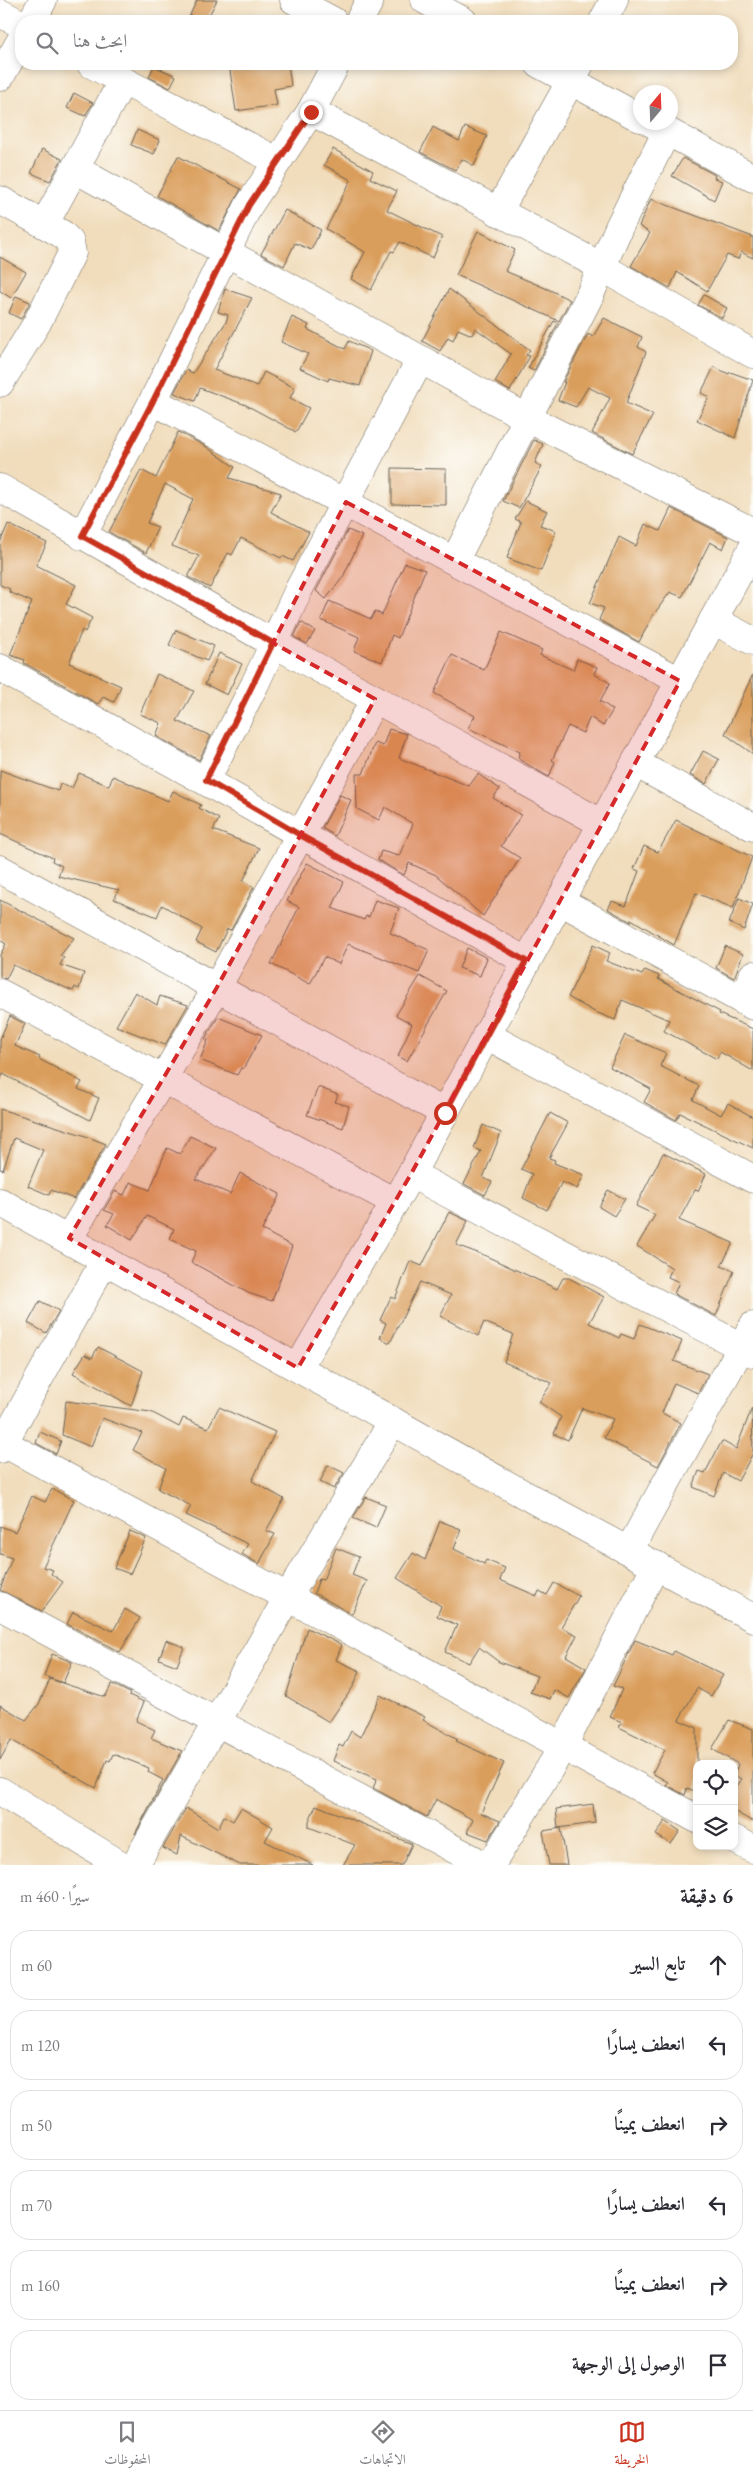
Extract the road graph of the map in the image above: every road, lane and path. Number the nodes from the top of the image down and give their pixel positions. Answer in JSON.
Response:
{"nodes":[{"id":1,"x":43,"y":0,"type":"edge"},
{"id":2,"x":294,"y":0,"type":"edge"},
{"id":3,"x":370,"y":0,"type":"edge"},
{"id":4,"x":425,"y":0,"type":"edge"},
{"id":5,"x":614,"y":0,"type":"edge"},
{"id":6,"x":0,"y":13,"type":"edge"},
{"id":7,"x":35,"y":15,"type":"edge"},
{"id":8,"x":323,"y":15,"type":"edge"},
{"id":9,"x":362,"y":15,"type":"edge"},
{"id":10,"x":452,"y":15,"type":"edge"},
{"id":11,"x":606,"y":15,"type":"edge"},
{"id":12,"x":15,"y":21,"type":"edge"},
{"id":13,"x":15,"y":51,"type":"edge"},
{"id":14,"x":101,"y":70,"type":"edge"},
{"id":15,"x":333,"y":70,"type":"edge"},
{"id":16,"x":575,"y":73,"type":"edge"},
{"id":17,"x":0,"y":77,"type":"edge"},
{"id":18,"x":122,"y":82,"type":"junction"},
{"id":19,"x":311,"y":112,"type":"junction"},
{"id":20,"x":633,"y":113,"type":"edge"},
{"id":21,"x":658,"y":130,"type":"edge"},
{"id":22,"x":665,"y":130,"type":"edge"},
{"id":23,"x":277,"y":161,"type":"junction"},
{"id":24,"x":76,"y":169,"type":"junction"},
{"id":25,"x":753,"y":178,"type":"edge"},
{"id":26,"x":0,"y":200,"type":"edge"},
{"id":27,"x":498,"y":212,"type":"junction"},
{"id":28,"x":44,"y":223,"type":"junction"},
{"id":29,"x":225,"y":253,"type":"junction"},
{"id":30,"x":602,"y":267,"type":"junction"},
{"id":31,"x":753,"y":354,"type":"edge"},
{"id":32,"x":420,"y":360,"type":"junction"},
{"id":33,"x":0,"y":383,"type":"edge"},
{"id":34,"x":153,"y":401,"type":"junction"},
{"id":35,"x":527,"y":418,"type":"junction"},
{"id":36,"x":0,"y":488,"type":"edge"},
{"id":37,"x":346,"y":502,"type":"junction"},
{"id":38,"x":753,"y":532,"type":"edge"},
{"id":39,"x":82,"y":536,"type":"junction"},
{"id":40,"x":753,"y":547,"type":"edge"},
{"id":41,"x":455,"y":560,"type":"junction"},
{"id":42,"x":713,"y":620,"type":"junction"},
{"id":43,"x":753,"y":642,"type":"edge"},
{"id":44,"x":273,"y":643,"type":"junction"},
{"id":45,"x":0,"y":668,"type":"edge"},
{"id":46,"x":680,"y":681,"type":"junction"},
{"id":47,"x":375,"y":699,"type":"junction"},
{"id":48,"x":635,"y":763,"type":"junction"},
{"id":49,"x":206,"y":780,"type":"junction"},
{"id":50,"x":603,"y":824,"type":"junction"},
{"id":51,"x":753,"y":827,"type":"edge"},
{"id":52,"x":300,"y":835,"type":"junction"},
{"id":53,"x":0,"y":871,"type":"edge"},
{"id":54,"x":560,"y":901,"type":"junction"},
{"id":55,"x":526,"y":961,"type":"junction"},
{"id":56,"x":753,"y":976,"type":"edge"},
{"id":57,"x":216,"y":989,"type":"junction"},
{"id":58,"x":0,"y":993,"type":"edge"},
{"id":59,"x":747,"y":1003,"type":"edge"},
{"id":60,"x":486,"y":1036,"type":"junction"},
{"id":61,"x":162,"y":1078,"type":"junction"},
{"id":62,"x":445,"y":1113,"type":"junction"},
{"id":63,"x":411,"y":1174,"type":"junction"},
{"id":64,"x":753,"y":1179,"type":"edge"},
{"id":65,"x":0,"y":1202,"type":"edge"},
{"id":66,"x":395,"y":1202,"type":"junction"},
{"id":67,"x":69,"y":1238,"type":"junction"},
{"id":68,"x":105,"y":1260,"type":"junction"},
{"id":69,"x":749,"y":1342,"type":"edge"},
{"id":70,"x":298,"y":1368,"type":"junction"},
{"id":71,"x":393,"y":1421,"type":"junction"},
{"id":72,"x":1,"y":1445,"type":"edge"},
{"id":73,"x":629,"y":1550,"type":"junction"},
{"id":74,"x":656,"y":1564,"type":"junction"},
{"id":75,"x":288,"y":1597,"type":"junction"},
{"id":76,"x":0,"y":1606,"type":"edge"},
{"id":77,"x":753,"y":1618,"type":"edge"},
{"id":78,"x":215,"y":1722,"type":"junction"},
{"id":79,"x":562,"y":1748,"type":"junction"},
{"id":80,"x":0,"y":1791,"type":"edge"},
{"id":81,"x":693,"y":1817,"type":"edge"},
{"id":82,"x":738,"y":1841,"type":"edge"},
{"id":83,"x":753,"y":1849,"type":"edge"},
{"id":84,"x":110,"y":1862,"type":"edge"},
{"id":85,"x":135,"y":1865,"type":"edge"},
{"id":86,"x":484,"y":1865,"type":"edge"},
{"id":87,"x":491,"y":1865,"type":"edge"}],
"edges":[{"from":1,"to":7,"type":"street"},
{"from":2,"to":8,"type":"street"},
{"from":3,"to":9,"type":"street"},
{"from":4,"to":10,"type":"street"},
{"from":5,"to":11,"type":"street"},
{"from":6,"to":12,"type":"street"},
{"from":13,"to":17,"type":"street"},
{"from":14,"to":18,"type":"street"},
{"from":15,"to":19,"type":"street"},
{"from":16,"to":20,"type":"street"},
{"from":16,"to":27,"type":"street"},
{"from":18,"to":23,"type":"street"},
{"from":18,"to":24,"type":"street"},
{"from":19,"to":23,"type":"street"},
{"from":19,"to":27,"type":"street"},
{"from":21,"to":30,"type":"street"},
{"from":22,"to":25,"type":"street"},
{"from":23,"to":29,"type":"street"},
{"from":24,"to":28,"type":"street"},
{"from":24,"to":29,"type":"street"},
{"from":26,"to":28,"type":"street"},
{"from":27,"to":30,"type":"street"},
{"from":28,"to":33,"type":"street"},
{"from":29,"to":32,"type":"street"},
{"from":29,"to":34,"type":"street"},
{"from":30,"to":31,"type":"street"},
{"from":30,"to":35,"type":"street"},
{"from":32,"to":35,"type":"street"},
{"from":32,"to":37,"type":"street"},
{"from":34,"to":37,"type":"street"},
{"from":34,"to":39,"type":"street"},
{"from":35,"to":38,"type":"street"},
{"from":35,"to":41,"type":"street"},
{"from":36,"to":39,"type":"street"},
{"from":37,"to":41,"type":"street"},
{"from":37,"to":44,"type":"street"},
{"from":39,"to":44,"type":"street"},
{"from":40,"to":42,"type":"street"},
{"from":41,"to":46,"type":"street"},
{"from":42,"to":43,"type":"street"},
{"from":42,"to":46,"type":"street"},
{"from":44,"to":47,"type":"street"},
{"from":44,"to":49,"type":"street"},
{"from":45,"to":49,"type":"street"},
{"from":46,"to":48,"type":"street"},
{"from":47,"to":50,"type":"street"},
{"from":47,"to":52,"type":"street"},
{"from":48,"to":50,"type":"street"},
{"from":48,"to":51,"type":"street"},
{"from":49,"to":52,"type":"street"},
{"from":50,"to":54,"type":"street"},
{"from":52,"to":55,"type":"street"},
{"from":52,"to":57,"type":"street"},
{"from":53,"to":57,"type":"street"},
{"from":54,"to":55,"type":"street"},
{"from":54,"to":59,"type":"street"},
{"from":55,"to":60,"type":"street"},
{"from":56,"to":59,"type":"street"},
{"from":57,"to":61,"type":"street"},
{"from":57,"to":62,"type":"street"},
{"from":58,"to":61,"type":"street"},
{"from":60,"to":62,"type":"street"},
{"from":60,"to":64,"type":"street"},
{"from":61,"to":66,"type":"street"},
{"from":61,"to":67,"type":"street"},
{"from":62,"to":63,"type":"street"},
{"from":63,"to":66,"type":"street"},
{"from":63,"to":69,"type":"street"},
{"from":65,"to":67,"type":"street"},
{"from":66,"to":70,"type":"street"},
{"from":67,"to":68,"type":"street"},
{"from":68,"to":70,"type":"street"},
{"from":68,"to":72,"type":"street"},
{"from":69,"to":73,"type":"street"},
{"from":70,"to":71,"type":"street"},
{"from":71,"to":73,"type":"street"},
{"from":71,"to":75,"type":"street"},
{"from":72,"to":75,"type":"street"},
{"from":73,"to":74,"type":"street"},
{"from":74,"to":77,"type":"street"},
{"from":74,"to":79,"type":"street"},
{"from":75,"to":78,"type":"street"},
{"from":75,"to":79,"type":"street"},
{"from":76,"to":78,"type":"street"},
{"from":78,"to":85,"type":"street"},
{"from":78,"to":86,"type":"street"},
{"from":79,"to":81,"type":"street"},
{"from":79,"to":87,"type":"street"},
{"from":80,"to":84,"type":"street"},
{"from":82,"to":83,"type":"street"}]}
